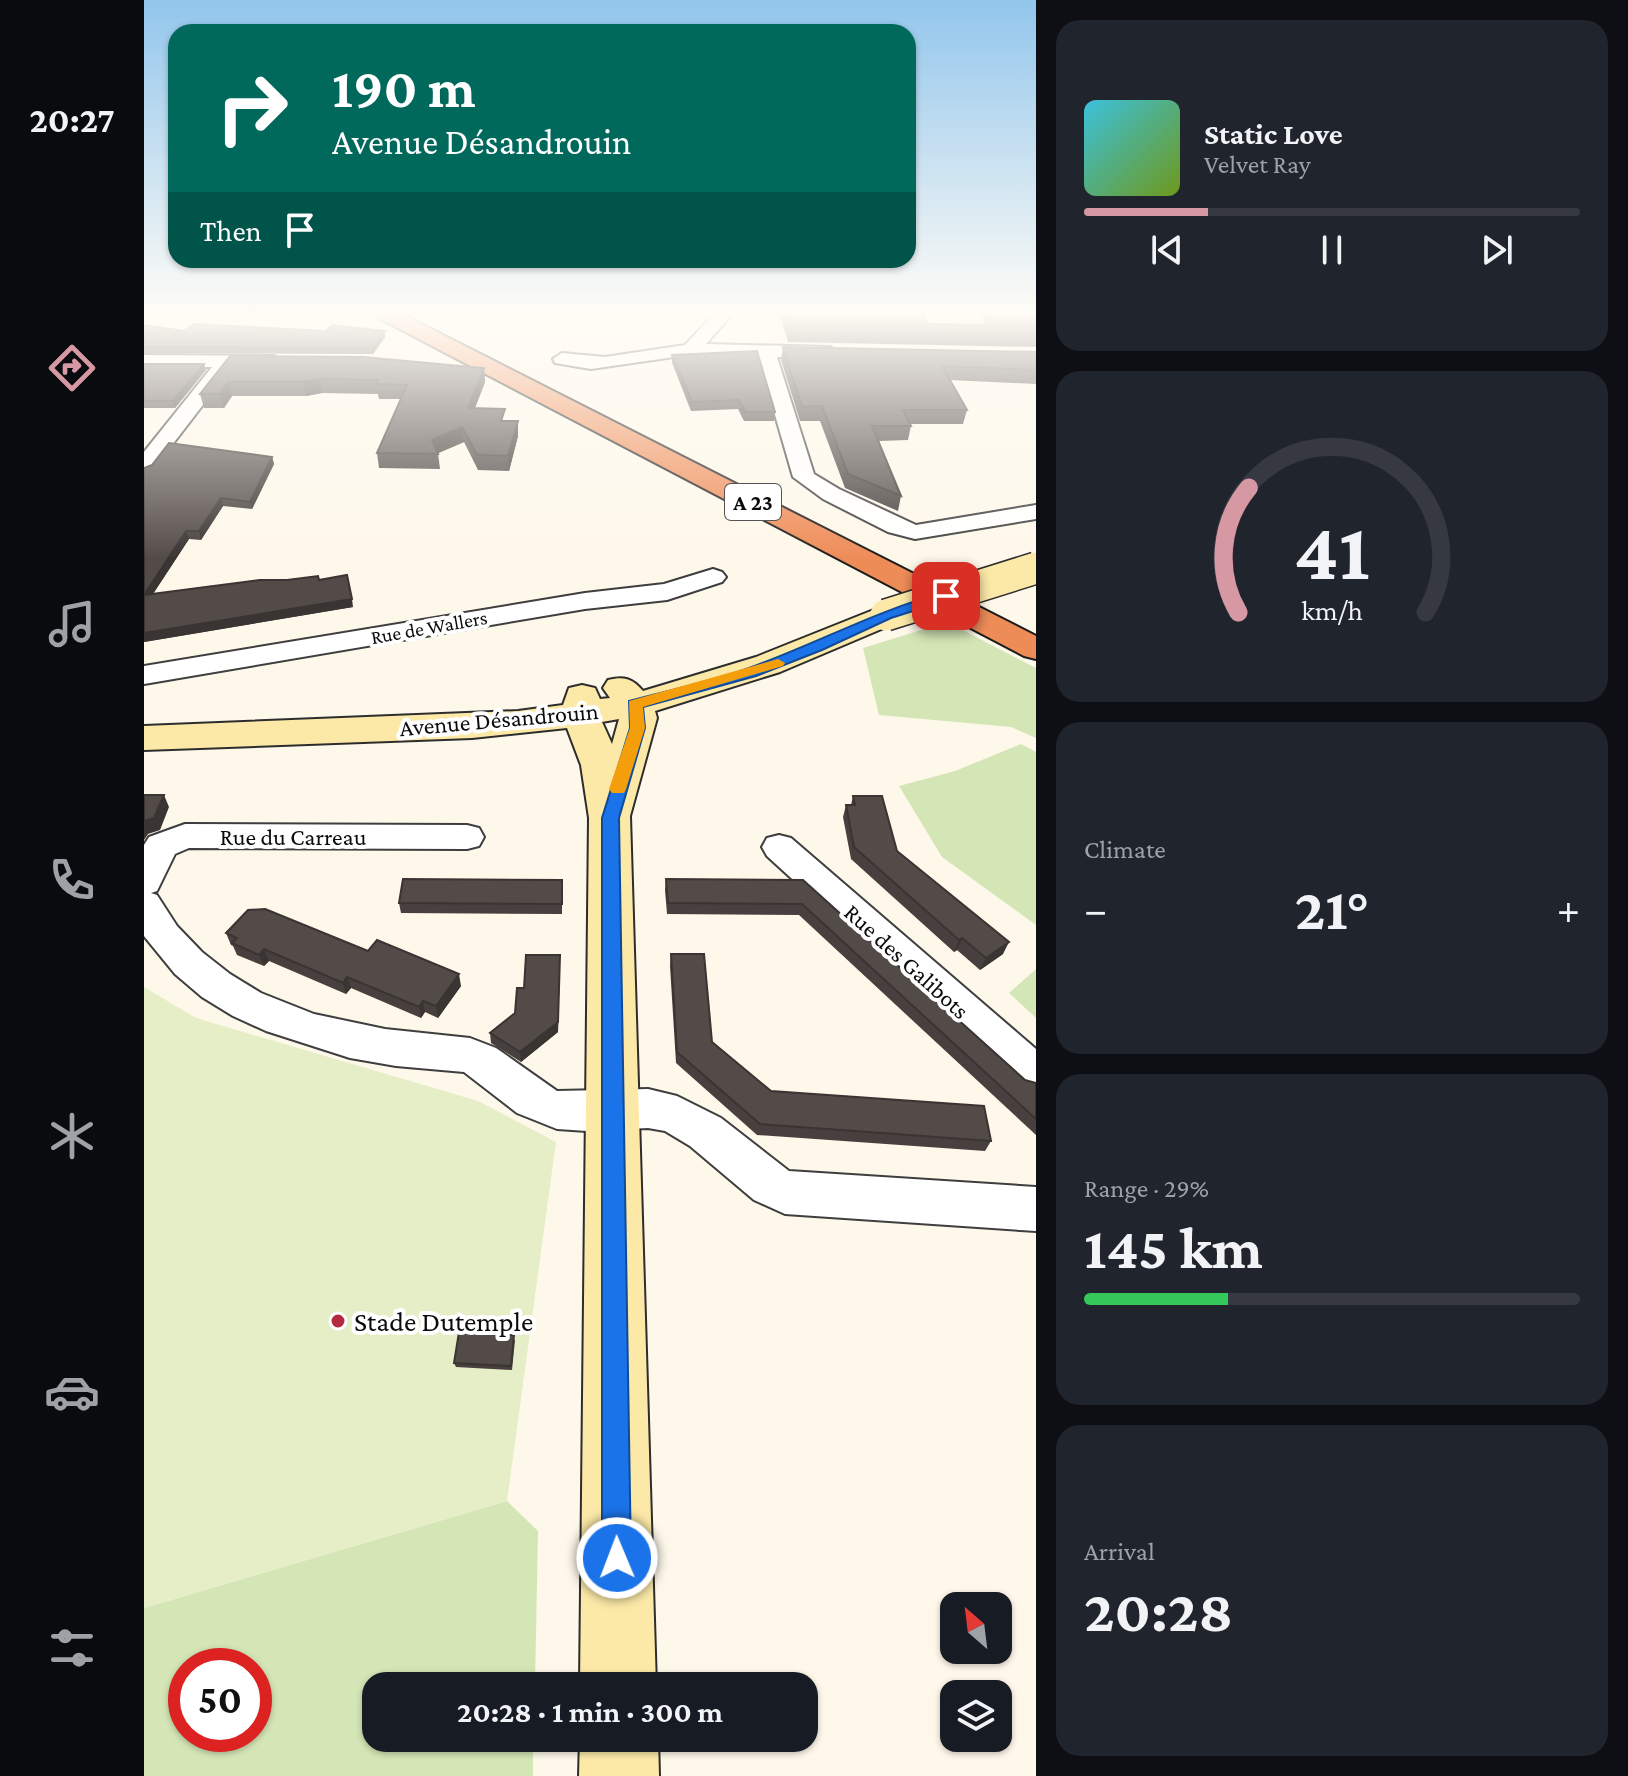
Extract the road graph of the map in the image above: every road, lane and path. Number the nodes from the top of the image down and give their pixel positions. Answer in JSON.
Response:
{"nodes":[{"id":1,"x":201,"y":394,"type":"edge"},
{"id":2,"x":541,"y":394,"type":"edge"},
{"id":3,"x":583,"y":394,"type":"edge"},
{"id":4,"x":778,"y":394,"type":"edge"},
{"id":5,"x":144,"y":466,"type":"edge"},
{"id":6,"x":1036,"y":512,"type":"edge"},
{"id":7,"x":1036,"y":568,"type":"edge"},
{"id":8,"x":713,"y":577,"type":"dead end"},
{"id":9,"x":1036,"y":619,"type":"edge"},
{"id":10,"x":1036,"y":649,"type":"edge"},
{"id":11,"x":144,"y":675,"type":"edge"},
{"id":12,"x":628,"y":696,"type":"junction"},
{"id":13,"x":581,"y":705,"type":"junction"},
{"id":14,"x":144,"y":726,"type":"edge"},
{"id":15,"x":144,"y":738,"type":"edge"},
{"id":16,"x":610,"y":818,"type":"junction"},
{"id":17,"x":467,"y":837,"type":"dead end"},
{"id":18,"x":779,"y":847,"type":"dead end"},
{"id":19,"x":144,"y":882,"type":"edge"},
{"id":20,"x":144,"y":905,"type":"edge"},
{"id":21,"x":1036,"y":1075,"type":"edge"},
{"id":22,"x":614,"y":1111,"type":"junction"},
{"id":23,"x":1036,"y":1209,"type":"edge"},
{"id":24,"x":618,"y":1672,"type":"edge"},
{"id":25,"x":619,"y":1752,"type":"edge"},
{"id":26,"x":619,"y":1776,"type":"edge"}],
"edges":[{"from":1,"to":5,"type":"street"},
{"from":2,"to":10,"type":"highway","number":"A 23"},
{"from":3,"to":9,"type":"highway","number":"A 23"},
{"from":4,"to":6,"type":"street"},
{"from":7,"to":12,"type":"main road","name":"Avenue Désandrouin","bridge":true},
{"from":8,"to":11,"type":"street","name":"Rue de Wallers"},
{"from":12,"to":13,"type":"main road","name":"Avenue Désandrouin"},
{"from":12,"to":16,"type":"main road"},
{"from":13,"to":14,"type":"main road","name":"Avenue Désandrouin"},
{"from":13,"to":15,"type":"main road","name":"Avenue Désandrouin"},
{"from":13,"to":16,"type":"main road"},
{"from":16,"to":22,"type":"main road"},
{"from":17,"to":19,"type":"street","name":"Rue du Carreau"},
{"from":18,"to":21,"type":"street","name":"Rue des Galibots"},
{"from":20,"to":22,"type":"street"},
{"from":22,"to":23,"type":"street"},
{"from":22,"to":24,"type":"main road"},
{"from":25,"to":26,"type":"main road"}]}
